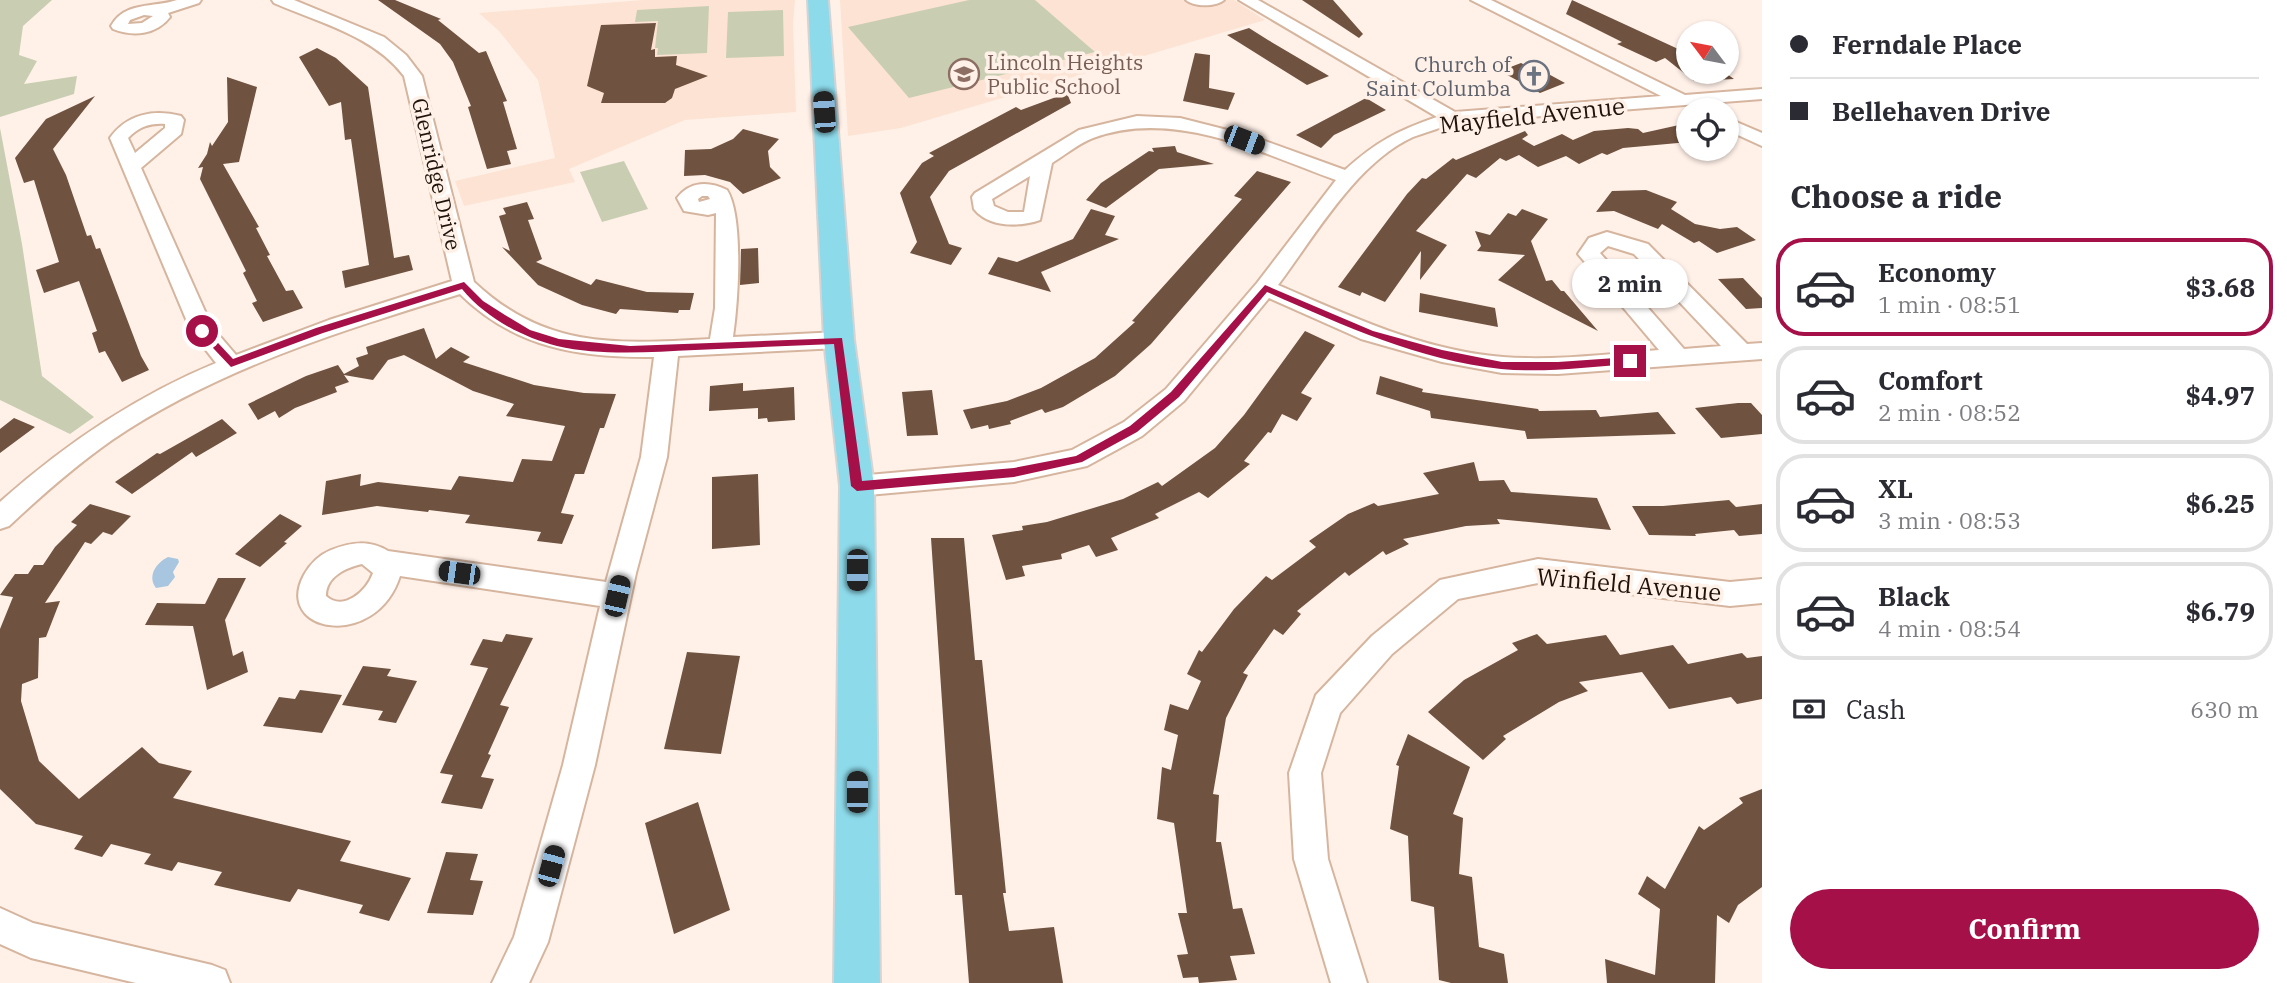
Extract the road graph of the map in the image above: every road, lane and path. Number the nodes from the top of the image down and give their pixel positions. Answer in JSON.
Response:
{"nodes":[{"id":1,"x":193,"y":0,"type":"edge"},
{"id":2,"x":280,"y":0,"type":"edge"},
{"id":3,"x":818,"y":0,"type":"edge"},
{"id":4,"x":1194,"y":0,"type":"edge"},
{"id":5,"x":1216,"y":0,"type":"edge"},
{"id":6,"x":1247,"y":0,"type":"edge"},
{"id":7,"x":1479,"y":0,"type":"edge"},
{"id":8,"x":159,"y":11,"type":"dead end"},
{"id":9,"x":1762,"y":94,"type":"edge"},
{"id":10,"x":1677,"y":98,"type":"edge"},
{"id":11,"x":1708,"y":98,"type":"edge"},
{"id":12,"x":1676,"y":100,"type":"edge"},
{"id":13,"x":1452,"y":118,"type":"junction"},
{"id":14,"x":1739,"y":129,"type":"edge"},
{"id":15,"x":1762,"y":140,"type":"edge"},
{"id":16,"x":1043,"y":160,"type":"dead end"},
{"id":17,"x":133,"y":165,"type":"dead end"},
{"id":18,"x":1348,"y":178,"type":"junction"},
{"id":19,"x":720,"y":201,"type":"dead end"},
{"id":20,"x":464,"y":285,"type":"junction"},
{"id":21,"x":1265,"y":288,"type":"junction"},
{"id":22,"x":839,"y":340,"type":"junction"},
{"id":23,"x":720,"y":346,"type":"junction"},
{"id":24,"x":667,"y":349,"type":"junction"},
{"id":25,"x":1752,"y":352,"type":"edge"},
{"id":26,"x":1679,"y":358,"type":"junction"},
{"id":27,"x":231,"y":364,"type":"junction"},
{"id":28,"x":857,"y":486,"type":"junction"},
{"id":29,"x":0,"y":518,"type":"edge"},
{"id":30,"x":383,"y":562,"type":"dead end"},
{"id":31,"x":1762,"y":591,"type":"edge"},
{"id":32,"x":617,"y":596,"type":"junction"},
{"id":33,"x":0,"y":926,"type":"edge"},
{"id":34,"x":212,"y":983,"type":"edge"},
{"id":35,"x":510,"y":983,"type":"edge"},
{"id":36,"x":857,"y":983,"type":"edge"},
{"id":37,"x":1349,"y":983,"type":"edge"}],
"edges":[{"from":1,"to":8,"type":"street"},
{"from":2,"to":20,"type":"street","name":"Glenridge Drive"},
{"from":3,"to":22,"type":"main road"},
{"from":4,"to":5,"type":"street"},
{"from":6,"to":13,"type":"street"},
{"from":7,"to":10,"type":"street"},
{"from":9,"to":11,"type":"street","name":"Mayfield Avenue"},
{"from":12,"to":13,"type":"street","name":"Mayfield Avenue"},
{"from":13,"to":18,"type":"street","name":"Mayfield Avenue"},
{"from":14,"to":15,"type":"street"},
{"from":16,"to":18,"type":"street"},
{"from":17,"to":27,"type":"street"},
{"from":18,"to":21,"type":"street","name":"Mayfield Avenue"},
{"from":19,"to":23,"type":"street"},
{"from":20,"to":24,"type":"street","name":"Glenridge Drive"},
{"from":20,"to":27,"type":"street"},
{"from":21,"to":26,"type":"street"},
{"from":21,"to":28,"type":"street","name":"Mayfield Avenue"},
{"from":22,"to":23,"type":"street","name":"Glenridge Drive"},
{"from":22,"to":28,"type":"main road"},
{"from":23,"to":24,"type":"street","name":"Glenridge Drive"},
{"from":24,"to":32,"type":"street"},
{"from":25,"to":26,"type":"street"},
{"from":25,"to":26,"type":"street"},
{"from":27,"to":29,"type":"street"},
{"from":28,"to":36,"type":"main road"},
{"from":30,"to":32,"type":"street"},
{"from":31,"to":37,"type":"street","name":"Winfield Avenue"},
{"from":32,"to":35,"type":"street"},
{"from":33,"to":34,"type":"street"}]}
